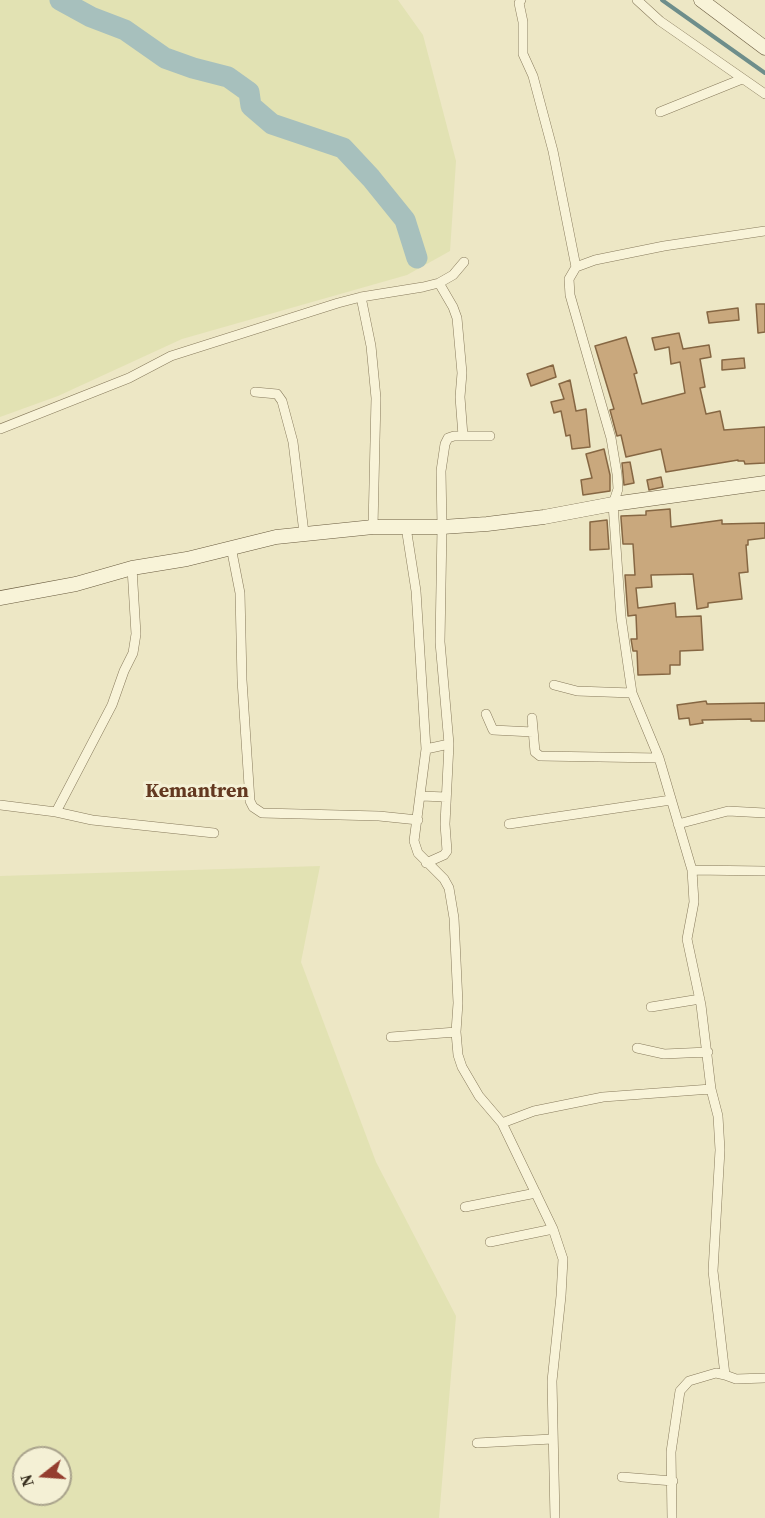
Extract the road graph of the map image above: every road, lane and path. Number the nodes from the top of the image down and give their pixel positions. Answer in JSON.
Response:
{"nodes":[{"id":1,"x":521,"y":0,"type":"edge"},
{"id":2,"x":637,"y":0,"type":"edge"},
{"id":3,"x":701,"y":0,"type":"edge"},
{"id":4,"x":765,"y":48,"type":"edge"},
{"id":5,"x":742,"y":79,"type":"junction"},
{"id":6,"x":765,"y":94,"type":"edge"},
{"id":7,"x":660,"y":112,"type":"dead end"},
{"id":8,"x":765,"y":231,"type":"edge"},
{"id":9,"x":464,"y":262,"type":"dead end"},
{"id":10,"x":576,"y":267,"type":"junction"},
{"id":11,"x":439,"y":283,"type":"junction"},
{"id":12,"x":362,"y":297,"type":"junction"},
{"id":13,"x":255,"y":392,"type":"dead end"},
{"id":14,"x":0,"y":429,"type":"edge"},
{"id":15,"x":490,"y":435,"type":"dead end"},
{"id":16,"x":463,"y":436,"type":"junction"},
{"id":17,"x":765,"y":483,"type":"edge"},
{"id":18,"x":613,"y":504,"type":"junction"},
{"id":19,"x":373,"y":527,"type":"junction"},
{"id":20,"x":415,"y":527,"type":"junction"},
{"id":21,"x":442,"y":527,"type":"junction"},
{"id":22,"x":304,"y":533,"type":"junction"},
{"id":23,"x":231,"y":547,"type":"junction"},
{"id":24,"x":132,"y":568,"type":"junction"},
{"id":25,"x":0,"y":598,"type":"edge"},
{"id":26,"x":554,"y":685,"type":"dead end"},
{"id":27,"x":632,"y":693,"type":"junction"},
{"id":28,"x":486,"y":714,"type":"dead end"},
{"id":29,"x":532,"y":718,"type":"dead end"},
{"id":30,"x":533,"y":732,"type":"junction"},
{"id":31,"x":446,"y":745,"type":"junction"},
{"id":32,"x":428,"y":749,"type":"junction"},
{"id":33,"x":659,"y":758,"type":"junction"},
{"id":34,"x":424,"y":796,"type":"junction"},
{"id":35,"x":444,"y":797,"type":"junction"},
{"id":36,"x":671,"y":800,"type":"junction"},
{"id":37,"x":0,"y":805,"type":"edge"},
{"id":38,"x":56,"y":812,"type":"junction"},
{"id":39,"x":765,"y":813,"type":"edge"},
{"id":40,"x":418,"y":820,"type":"junction"},
{"id":41,"x":508,"y":824,"type":"dead end"},
{"id":42,"x":678,"y":824,"type":"junction"},
{"id":43,"x":214,"y":832,"type":"dead end"},
{"id":44,"x":430,"y":861,"type":"junction"},
{"id":45,"x":692,"y":870,"type":"junction"},
{"id":46,"x":765,"y":871,"type":"edge"},
{"id":47,"x":699,"y":999,"type":"junction"},
{"id":48,"x":651,"y":1007,"type":"dead end"},
{"id":49,"x":456,"y":1032,"type":"junction"},
{"id":50,"x":391,"y":1037,"type":"dead end"},
{"id":51,"x":637,"y":1048,"type":"dead end"},
{"id":52,"x":708,"y":1052,"type":"junction"},
{"id":53,"x":711,"y":1089,"type":"junction"},
{"id":54,"x":504,"y":1122,"type":"junction"},
{"id":55,"x":536,"y":1192,"type":"junction"},
{"id":56,"x":465,"y":1208,"type":"dead end"},
{"id":57,"x":553,"y":1229,"type":"junction"},
{"id":58,"x":490,"y":1242,"type":"dead end"},
{"id":59,"x":725,"y":1375,"type":"junction"},
{"id":60,"x":765,"y":1378,"type":"edge"},
{"id":61,"x":552,"y":1439,"type":"junction"},
{"id":62,"x":477,"y":1443,"type":"dead end"},
{"id":63,"x":622,"y":1477,"type":"dead end"},
{"id":64,"x":672,"y":1481,"type":"junction"},
{"id":65,"x":555,"y":1518,"type":"edge"},
{"id":66,"x":672,"y":1518,"type":"edge"}],
"edges":[{"from":1,"to":10,"type":"street"},
{"from":2,"to":5,"type":"street"},
{"from":3,"to":4,"type":"street"},
{"from":5,"to":6,"type":"street"},
{"from":5,"to":7,"type":"street"},
{"from":8,"to":10,"type":"street"},
{"from":9,"to":11,"type":"street"},
{"from":10,"to":18,"type":"street"},
{"from":11,"to":12,"type":"street"},
{"from":11,"to":16,"type":"street"},
{"from":12,"to":14,"type":"street"},
{"from":12,"to":19,"type":"street"},
{"from":13,"to":22,"type":"street"},
{"from":15,"to":16,"type":"street"},
{"from":16,"to":21,"type":"street"},
{"from":17,"to":18,"type":"street"},
{"from":18,"to":21,"type":"street"},
{"from":18,"to":27,"type":"street"},
{"from":19,"to":20,"type":"street"},
{"from":19,"to":22,"type":"street"},
{"from":20,"to":21,"type":"street"},
{"from":20,"to":32,"type":"street"},
{"from":21,"to":31,"type":"street"},
{"from":22,"to":23,"type":"street"},
{"from":23,"to":24,"type":"street"},
{"from":23,"to":40,"type":"street"},
{"from":24,"to":25,"type":"street"},
{"from":24,"to":38,"type":"street"},
{"from":26,"to":27,"type":"street"},
{"from":27,"to":33,"type":"street"},
{"from":28,"to":30,"type":"street"},
{"from":29,"to":30,"type":"street"},
{"from":30,"to":33,"type":"street"},
{"from":31,"to":32,"type":"street"},
{"from":31,"to":35,"type":"street"},
{"from":32,"to":34,"type":"street"},
{"from":33,"to":36,"type":"street"},
{"from":34,"to":35,"type":"street"},
{"from":34,"to":40,"type":"street"},
{"from":35,"to":44,"type":"street"},
{"from":36,"to":41,"type":"street"},
{"from":36,"to":42,"type":"street"},
{"from":37,"to":38,"type":"street"},
{"from":38,"to":43,"type":"street"},
{"from":39,"to":42,"type":"street"},
{"from":40,"to":44,"type":"street"},
{"from":42,"to":45,"type":"street"},
{"from":44,"to":49,"type":"street"},
{"from":45,"to":46,"type":"street"},
{"from":45,"to":47,"type":"street"},
{"from":47,"to":48,"type":"street"},
{"from":47,"to":52,"type":"street"},
{"from":49,"to":50,"type":"street"},
{"from":49,"to":54,"type":"street"},
{"from":51,"to":52,"type":"street"},
{"from":52,"to":53,"type":"street"},
{"from":53,"to":54,"type":"street"},
{"from":53,"to":59,"type":"street"},
{"from":54,"to":55,"type":"street"},
{"from":55,"to":56,"type":"street"},
{"from":55,"to":57,"type":"street"},
{"from":57,"to":58,"type":"street"},
{"from":57,"to":61,"type":"street"},
{"from":59,"to":60,"type":"street"},
{"from":59,"to":64,"type":"street"},
{"from":61,"to":62,"type":"street"},
{"from":61,"to":65,"type":"street"},
{"from":63,"to":64,"type":"street"},
{"from":64,"to":66,"type":"street"}]}
